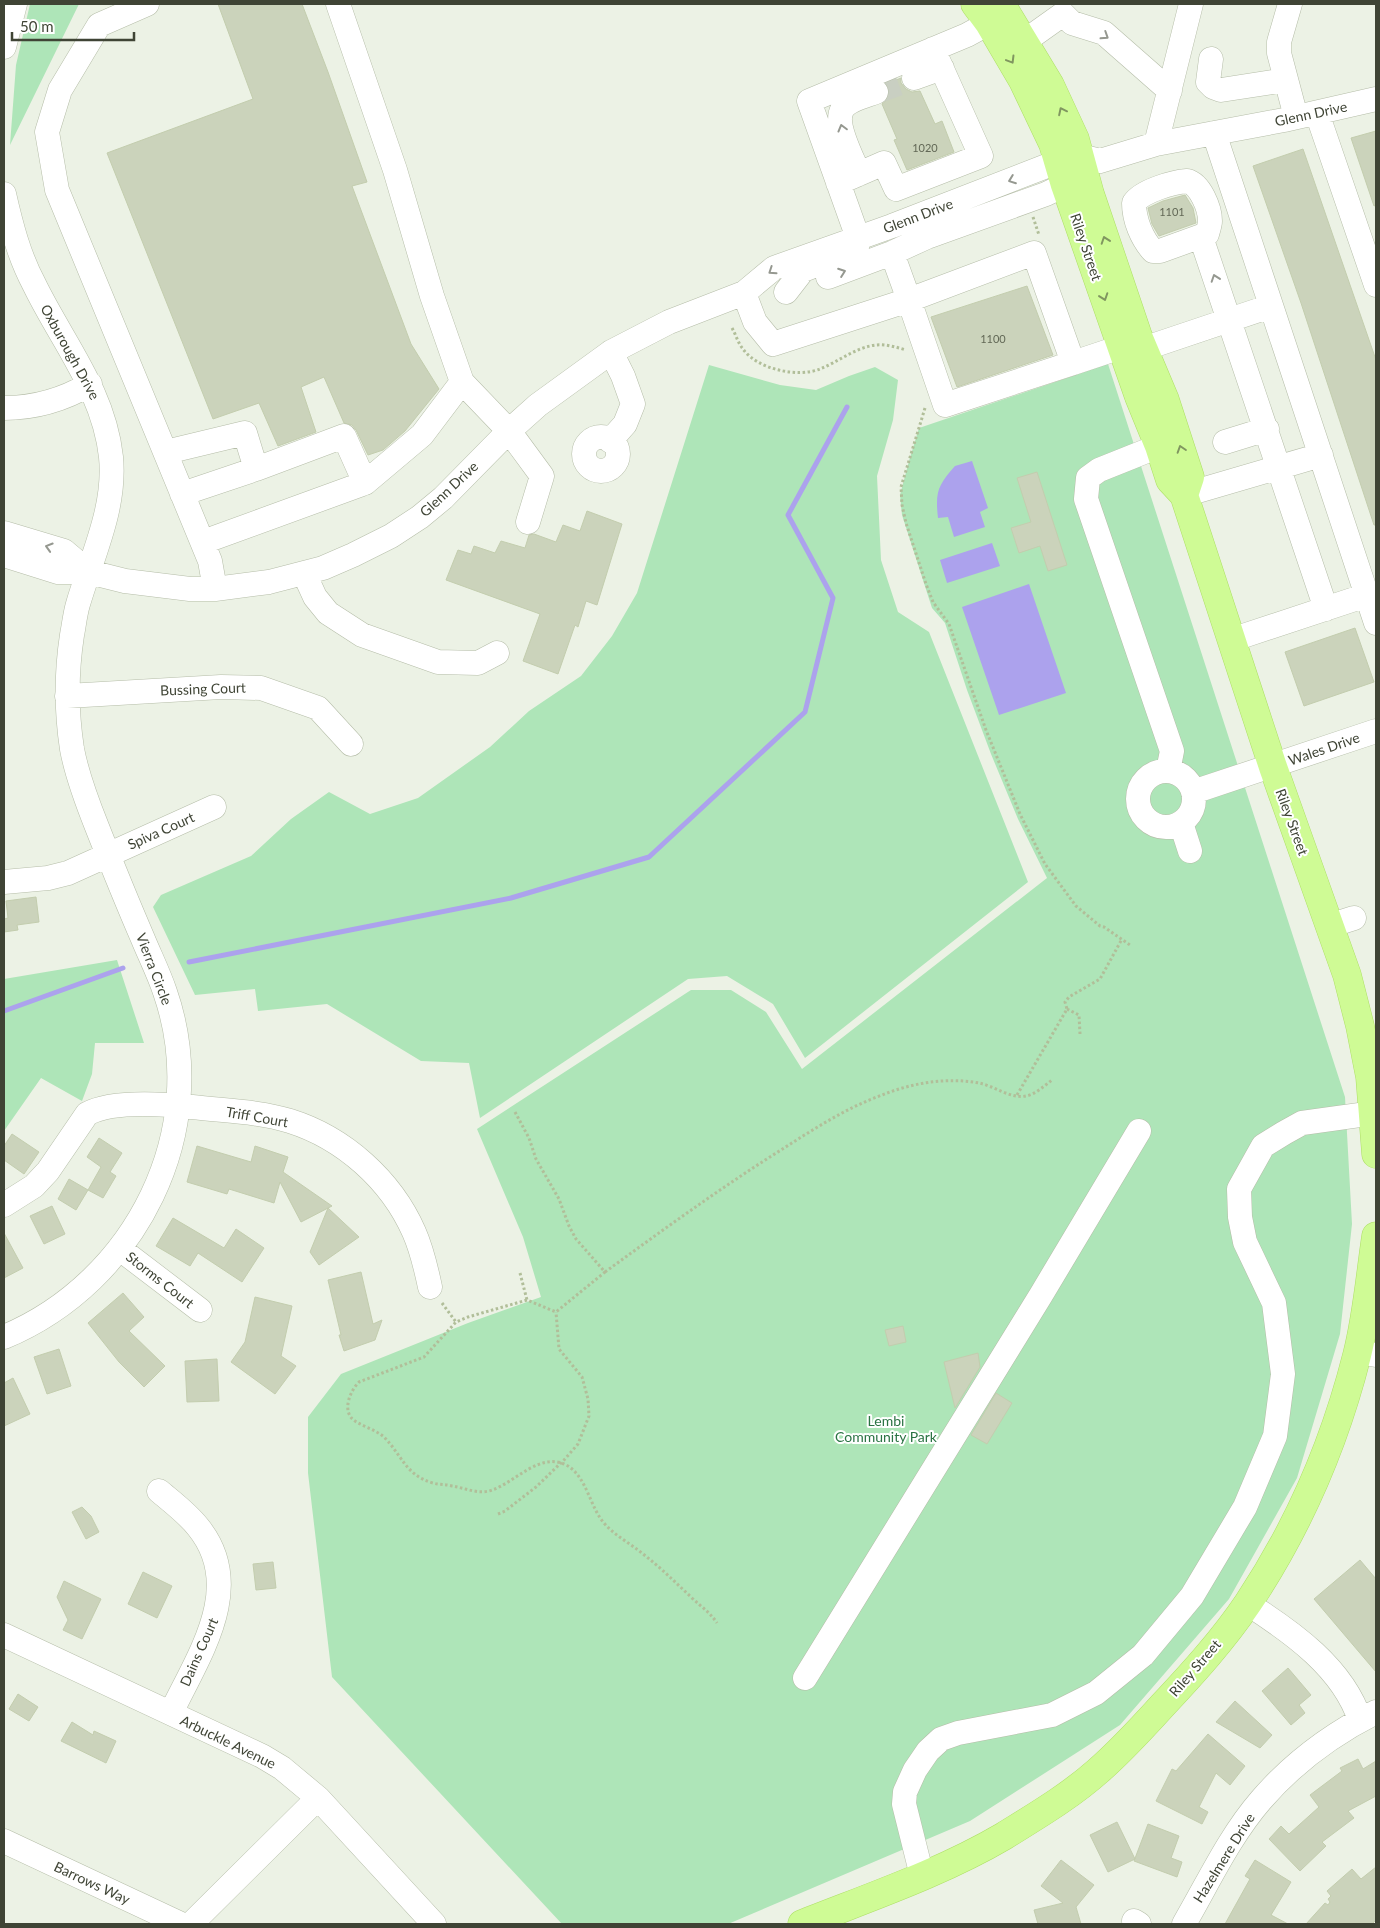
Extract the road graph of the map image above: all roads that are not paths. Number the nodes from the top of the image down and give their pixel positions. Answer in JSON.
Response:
{"nodes":[{"id":1,"x":13,"y":4,"type":"edge"},
{"id":2,"x":146,"y":4,"type":"edge"},
{"id":3,"x":338,"y":4,"type":"edge"},
{"id":4,"x":1191,"y":4,"type":"edge"},
{"id":5,"x":1290,"y":4,"type":"edge"},
{"id":6,"x":1062,"y":9,"type":"edge"},
{"id":7,"x":988,"y":10,"type":"edge"},
{"id":8,"x":1025,"y":40,"type":"junction"},
{"id":9,"x":4,"y":47,"type":"edge"},
{"id":10,"x":938,"y":59,"type":"junction"},
{"id":11,"x":1211,"y":60,"type":"dead end"},
{"id":12,"x":914,"y":78,"type":"tunnel mouth"},
{"id":13,"x":1286,"y":80,"type":"junction"},
{"id":14,"x":1170,"y":91,"type":"junction"},
{"id":15,"x":876,"y":92,"type":"tunnel mouth"},
{"id":16,"x":1376,"y":99,"type":"edge"},
{"id":17,"x":1307,"y":115,"type":"junction"},
{"id":18,"x":1214,"y":133,"type":"junction"},
{"id":19,"x":1156,"y":144,"type":"junction"},
{"id":20,"x":1077,"y":168,"type":"junction"},
{"id":21,"x":849,"y":178,"type":"junction"},
{"id":22,"x":4,"y":194,"type":"edge"},
{"id":23,"x":1201,"y":236,"type":"junction"},
{"id":24,"x":858,"y":238,"type":"junction"},
{"id":25,"x":892,"y":253,"type":"junction"},
{"id":26,"x":1376,"y":285,"type":"edge"},
{"id":27,"x":786,"y":292,"type":"junction"},
{"id":28,"x":744,"y":293,"type":"junction"},
{"id":29,"x":909,"y":300,"type":"junction"},
{"id":30,"x":1271,"y":306,"type":"junction"},
{"id":31,"x":1229,"y":320,"type":"junction"},
{"id":32,"x":1132,"y":348,"type":"junction"},
{"id":33,"x":610,"y":352,"type":"junction"},
{"id":34,"x":1073,"y":363,"type":"junction"},
{"id":35,"x":462,"y":382,"type":"junction"},
{"id":36,"x":90,"y":384,"type":"junction"},
{"id":37,"x":4,"y":408,"type":"edge"},
{"id":38,"x":1267,"y":430,"type":"junction"},
{"id":39,"x":509,"y":431,"type":"junction"},
{"id":40,"x":610,"y":440,"type":"dead end"},
{"id":41,"x":1225,"y":442,"type":"dead end"},
{"id":42,"x":1159,"y":446,"type":"junction"},
{"id":43,"x":166,"y":452,"type":"junction"},
{"id":44,"x":1321,"y":455,"type":"junction"},
{"id":45,"x":1279,"y":467,"type":"junction"},
{"id":46,"x":256,"y":469,"type":"junction"},
{"id":47,"x":365,"y":483,"type":"junction"},
{"id":48,"x":182,"y":494,"type":"junction"},
{"id":49,"x":1184,"y":495,"type":"junction"},
{"id":50,"x":528,"y":522,"type":"dead end"},
{"id":51,"x":4,"y":533,"type":"edge"},
{"id":52,"x":202,"y":542,"type":"junction"},
{"id":53,"x":4,"y":555,"type":"edge"},
{"id":54,"x":89,"y":572,"type":"junction"},
{"id":55,"x":304,"y":573,"type":"junction"},
{"id":56,"x":1368,"y":581,"type":"edge"},
{"id":57,"x":216,"y":589,"type":"junction"},
{"id":58,"x":1326,"y":608,"type":"junction"},
{"id":59,"x":1376,"y":622,"type":"edge"},
{"id":60,"x":1231,"y":640,"type":"junction"},
{"id":61,"x":497,"y":653,"type":"dead end"},
{"id":62,"x":67,"y":696,"type":"junction"},
{"id":63,"x":1376,"y":731,"type":"edge"},
{"id":64,"x":351,"y":744,"type":"dead end"},
{"id":65,"x":1273,"y":767,"type":"junction"},
{"id":66,"x":1168,"y":771,"type":"junction"},
{"id":67,"x":1193,"y":792,"type":"junction"},
{"id":68,"x":214,"y":807,"type":"dead end"},
{"id":69,"x":1181,"y":823,"type":"junction"},
{"id":70,"x":1190,"y":851,"type":"dead end"},
{"id":71,"x":108,"y":855,"type":"junction"},
{"id":72,"x":4,"y":882,"type":"edge"},
{"id":73,"x":177,"y":1105,"type":"junction"},
{"id":74,"x":1138,"y":1131,"type":"dead end"},
{"id":75,"x":1375,"y":1133,"type":"edge"},
{"id":76,"x":4,"y":1205,"type":"edge"},
{"id":77,"x":1376,"y":1236,"type":"edge"},
{"id":78,"x":120,"y":1249,"type":"junction"},
{"id":79,"x":430,"y":1287,"type":"road end"},
{"id":80,"x":200,"y":1310,"type":"dead end"},
{"id":81,"x":4,"y":1337,"type":"edge"},
{"id":82,"x":1368,"y":1341,"type":"edge"},
{"id":83,"x":158,"y":1491,"type":"dead end"},
{"id":84,"x":1248,"y":1604,"type":"junction"},
{"id":85,"x":4,"y":1635,"type":"edge"},
{"id":86,"x":805,"y":1678,"type":"dead end"},
{"id":87,"x":171,"y":1713,"type":"junction"},
{"id":88,"x":1368,"y":1716,"type":"edge"},
{"id":89,"x":318,"y":1798,"type":"junction"},
{"id":90,"x":4,"y":1841,"type":"edge"},
{"id":91,"x":922,"y":1876,"type":"junction"},
{"id":92,"x":181,"y":1924,"type":"edge"},
{"id":93,"x":191,"y":1924,"type":"edge"},
{"id":94,"x":434,"y":1924,"type":"edge"},
{"id":95,"x":802,"y":1924,"type":"edge"},
{"id":96,"x":1184,"y":1924,"type":"edge"}],
"edges":[{"from":1,"to":9,"type":"street"},
{"from":2,"to":43,"type":"street"},
{"from":3,"to":35,"type":"street"},
{"from":4,"to":14,"type":"street"},
{"from":5,"to":13,"type":"street"},
{"from":6,"to":8,"type":"street"},
{"from":6,"to":14,"type":"street","one_way":true},
{"from":7,"to":8,"type":"main road","name":"Riley Street"},
{"from":7,"to":10,"type":"street"},
{"from":7,"to":20,"type":"main road","name":"Riley Street","one_way":true},
{"from":20,"to":8,"type":"main road","name":"Riley Street","one_way":true},
{"from":10,"to":12,"type":"street"},
{"from":10,"to":21,"type":"street"},
{"from":10,"to":21,"type":"street"},
{"from":11,"to":13,"type":"street"},
{"from":13,"to":17,"type":"street"},
{"from":14,"to":19,"type":"street"},
{"from":21,"to":15,"type":"street","one_way":true},
{"from":16,"to":17,"type":"street","name":"Glenn Drive"},
{"from":17,"to":18,"type":"street","name":"Glenn Drive"},
{"from":17,"to":26,"type":"street"},
{"from":18,"to":19,"type":"street","name":"Glenn Drive"},
{"from":18,"to":30,"type":"street"},
{"from":19,"to":20,"type":"street","name":"Glenn Drive"},
{"from":20,"to":24,"type":"street","name":"Glenn Drive","one_way":true},
{"from":20,"to":25,"type":"street","name":"Glenn Drive"},
{"from":20,"to":32,"type":"main road","name":"Riley Street"},
{"from":21,"to":24,"type":"street"},
{"from":22,"to":36,"type":"street","name":"Oxburough Drive"},
{"from":23,"to":23,"type":"street"},
{"from":31,"to":23,"type":"street","one_way":true},
{"from":24,"to":27,"type":"street"},
{"from":24,"to":28,"type":"street","name":"Glenn Drive","one_way":true},
{"from":27,"to":25,"type":"street","name":"Glenn Drive","one_way":true},
{"from":25,"to":29,"type":"street"},
{"from":27,"to":28,"type":"street","name":"Glenn Drive"},
{"from":28,"to":29,"type":"street"},
{"from":28,"to":33,"type":"street","name":"Glenn Drive"},
{"from":29,"to":34,"type":"street"},
{"from":29,"to":34,"type":"street"},
{"from":30,"to":31,"type":"street"},
{"from":30,"to":44,"type":"street"},
{"from":31,"to":32,"type":"street"},
{"from":31,"to":38,"type":"street"},
{"from":32,"to":34,"type":"street"},
{"from":32,"to":42,"type":"main road","name":"Riley Street"},
{"from":49,"to":32,"type":"main road","name":"Riley Street","one_way":true},
{"from":33,"to":39,"type":"street","name":"Glenn Drive"},
{"from":33,"to":40,"type":"street"},
{"from":35,"to":39,"type":"street"},
{"from":35,"to":47,"type":"street"},
{"from":36,"to":37,"type":"street"},
{"from":36,"to":54,"type":"street","name":"Oxburough Drive"},
{"from":38,"to":41,"type":"street"},
{"from":38,"to":45,"type":"street"},
{"from":39,"to":50,"type":"street"},
{"from":39,"to":55,"type":"street","name":"Glenn Drive"},
{"from":42,"to":49,"type":"main road","name":"Riley Street"},
{"from":42,"to":66,"type":"street"},
{"from":43,"to":46,"type":"street"},
{"from":43,"to":48,"type":"street"},
{"from":44,"to":45,"type":"street"},
{"from":44,"to":56,"type":"street"},
{"from":45,"to":49,"type":"street"},
{"from":45,"to":58,"type":"street"},
{"from":46,"to":47,"type":"street"},
{"from":46,"to":48,"type":"street"},
{"from":47,"to":52,"type":"street"},
{"from":48,"to":52,"type":"street"},
{"from":49,"to":60,"type":"main road","name":"Riley Street"},
{"from":54,"to":51,"type":"street","name":"Glenn Drive","one_way":true},
{"from":52,"to":57,"type":"street"},
{"from":53,"to":54,"type":"street","name":"Glenn Drive"},
{"from":54,"to":57,"type":"street","name":"Glenn Drive"},
{"from":54,"to":62,"type":"street","name":"Vierra Circle"},
{"from":55,"to":57,"type":"street","name":"Glenn Drive"},
{"from":55,"to":61,"type":"street"},
{"from":56,"to":58,"type":"street"},
{"from":56,"to":59,"type":"street"},
{"from":58,"to":60,"type":"street"},
{"from":60,"to":65,"type":"main road","name":"Riley Street"},
{"from":62,"to":64,"type":"street","name":"Bussing Court"},
{"from":62,"to":71,"type":"street","name":"Vierra Circle"},
{"from":63,"to":65,"type":"street","name":"Wales Drive"},
{"from":65,"to":67,"type":"street","name":"Wales Drive"},
{"from":65,"to":75,"type":"main road","name":"Riley Street"},
{"from":66,"to":67,"type":"street"},
{"from":66,"to":69,"type":"street"},
{"from":67,"to":69,"type":"street"},
{"from":68,"to":71,"type":"street","name":"Spiva Court"},
{"from":69,"to":70,"type":"street"},
{"from":71,"to":72,"type":"street","name":"Spiva Court"},
{"from":71,"to":73,"type":"street","name":"Vierra Circle"},
{"from":73,"to":76,"type":"street","name":"Triff Court"},
{"from":73,"to":78,"type":"street","name":"Vierra Circle"},
{"from":73,"to":79,"type":"street","name":"Triff Court"},
{"from":74,"to":86,"type":"street"},
{"from":75,"to":91,"type":"street"},
{"from":77,"to":82,"type":"main road","name":"Riley Street"},
{"from":78,"to":80,"type":"street","name":"Storms Court"},
{"from":78,"to":81,"type":"street","name":"Vierra Circle"},
{"from":82,"to":84,"type":"main road","name":"Riley Street"},
{"from":83,"to":87,"type":"street","name":"Dains Court"},
{"from":84,"to":88,"type":"street","name":"Hazelmere Drive"},
{"from":84,"to":91,"type":"main road","name":"Riley Street"},
{"from":85,"to":87,"type":"street","name":"Arbuckle Avenue"},
{"from":87,"to":89,"type":"street","name":"Arbuckle Avenue"},
{"from":88,"to":96,"type":"street","name":"Hazelmere Drive"},
{"from":89,"to":93,"type":"street"},
{"from":89,"to":94,"type":"street","name":"Arbuckle Avenue"},
{"from":90,"to":92,"type":"street","name":"Barrows Way"},
{"from":91,"to":95,"type":"main road","name":"Riley Street"}]}
